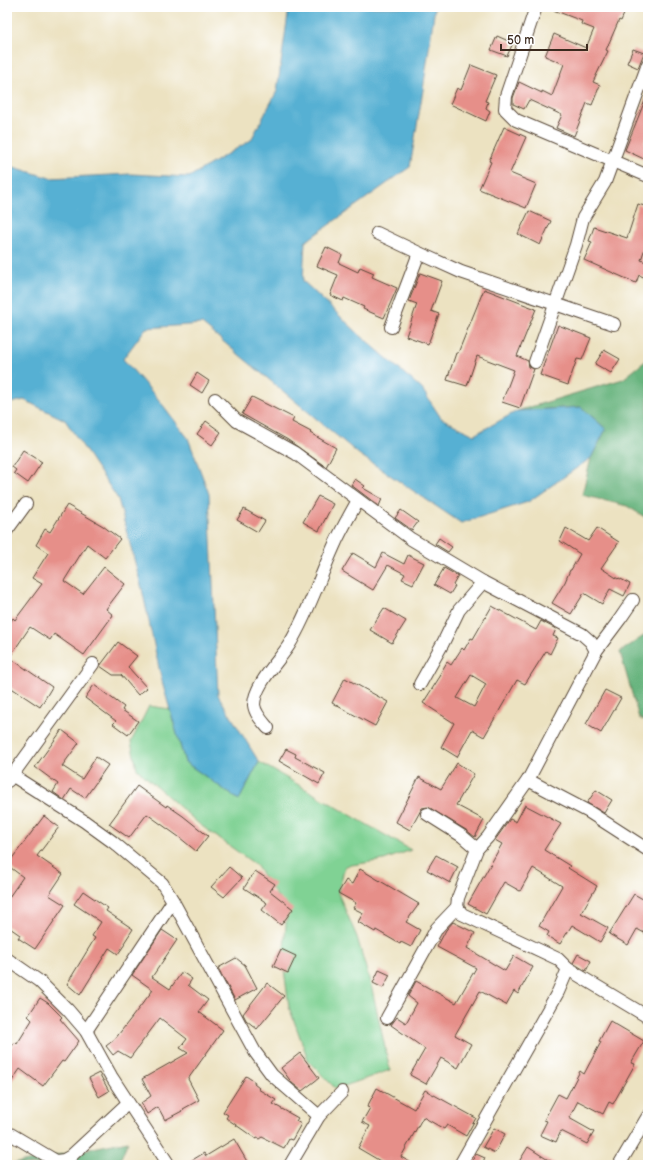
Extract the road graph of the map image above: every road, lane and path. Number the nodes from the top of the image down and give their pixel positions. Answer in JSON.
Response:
{"nodes":[{"id":1,"x":536,"y":7,"type":"edge"},
{"id":2,"x":648,"y":64,"type":"edge"},
{"id":3,"x":612,"y":162,"type":"junction"},
{"id":4,"x":648,"y":176,"type":"edge"},
{"id":5,"x":377,"y":233,"type":"dead end"},
{"id":6,"x":419,"y":254,"type":"junction"},
{"id":7,"x":556,"y":303,"type":"junction"},
{"id":8,"x":614,"y":324,"type":"dead end"},
{"id":9,"x":391,"y":327,"type":"dead end"},
{"id":10,"x":534,"y":362,"type":"dead end"},
{"id":11,"x":215,"y":399,"type":"dead end"},
{"id":12,"x":358,"y":500,"type":"junction"},
{"id":13,"x":26,"y":504,"type":"dead end"},
{"id":14,"x":7,"y":530,"type":"edge"},
{"id":15,"x":483,"y":582,"type":"junction"},
{"id":16,"x":633,"y":600,"type":"dead end"},
{"id":17,"x":596,"y":651,"type":"junction"},
{"id":18,"x":93,"y":664,"type":"dead end"},
{"id":19,"x":420,"y":684,"type":"dead end"},
{"id":20,"x":268,"y":728,"type":"dead end"},
{"id":21,"x":9,"y":776,"type":"edge"},
{"id":22,"x":528,"y":780,"type":"junction"},
{"id":23,"x":427,"y":814,"type":"dead end"},
{"id":24,"x":477,"y":849,"type":"junction"},
{"id":25,"x":648,"y":850,"type":"edge"},
{"id":26,"x":173,"y":901,"type":"junction"},
{"id":27,"x":457,"y":907,"type":"junction"},
{"id":28,"x":7,"y":959,"type":"edge"},
{"id":29,"x":568,"y":969,"type":"junction"},
{"id":30,"x":648,"y":1017,"type":"edge"},
{"id":31,"x":387,"y":1018,"type":"dead end"},
{"id":32,"x":86,"y":1031,"type":"junction"},
{"id":33,"x":342,"y":1092,"type":"dead end"},
{"id":34,"x":128,"y":1103,"type":"junction"},
{"id":35,"x":319,"y":1116,"type":"junction"},
{"id":36,"x":648,"y":1116,"type":"edge"},
{"id":37,"x":7,"y":1132,"type":"edge"},
{"id":38,"x":169,"y":1165,"type":"edge"},
{"id":39,"x":290,"y":1165,"type":"edge"},
{"id":40,"x":460,"y":1165,"type":"edge"},
{"id":41,"x":619,"y":1165,"type":"edge"}],
"edges":[{"from":1,"to":3,"type":"street"},
{"from":2,"to":3,"type":"street"},
{"from":3,"to":4,"type":"street"},
{"from":3,"to":7,"type":"street"},
{"from":5,"to":6,"type":"street"},
{"from":6,"to":7,"type":"street"},
{"from":6,"to":9,"type":"street"},
{"from":7,"to":8,"type":"street"},
{"from":7,"to":10,"type":"street"},
{"from":11,"to":12,"type":"street"},
{"from":12,"to":15,"type":"street"},
{"from":12,"to":20,"type":"street"},
{"from":13,"to":14,"type":"street"},
{"from":15,"to":17,"type":"street"},
{"from":15,"to":19,"type":"street"},
{"from":16,"to":17,"type":"street"},
{"from":17,"to":22,"type":"street"},
{"from":18,"to":21,"type":"street"},
{"from":21,"to":26,"type":"street"},
{"from":22,"to":24,"type":"street"},
{"from":22,"to":25,"type":"street"},
{"from":23,"to":24,"type":"street"},
{"from":24,"to":27,"type":"street"},
{"from":26,"to":32,"type":"street"},
{"from":26,"to":35,"type":"street"},
{"from":27,"to":29,"type":"street"},
{"from":27,"to":31,"type":"street"},
{"from":28,"to":32,"type":"street"},
{"from":29,"to":30,"type":"street"},
{"from":29,"to":40,"type":"street"},
{"from":32,"to":34,"type":"street"},
{"from":33,"to":35,"type":"street"},
{"from":34,"to":37,"type":"street"},
{"from":34,"to":38,"type":"street"},
{"from":35,"to":39,"type":"street"},
{"from":36,"to":41,"type":"street"}]}
